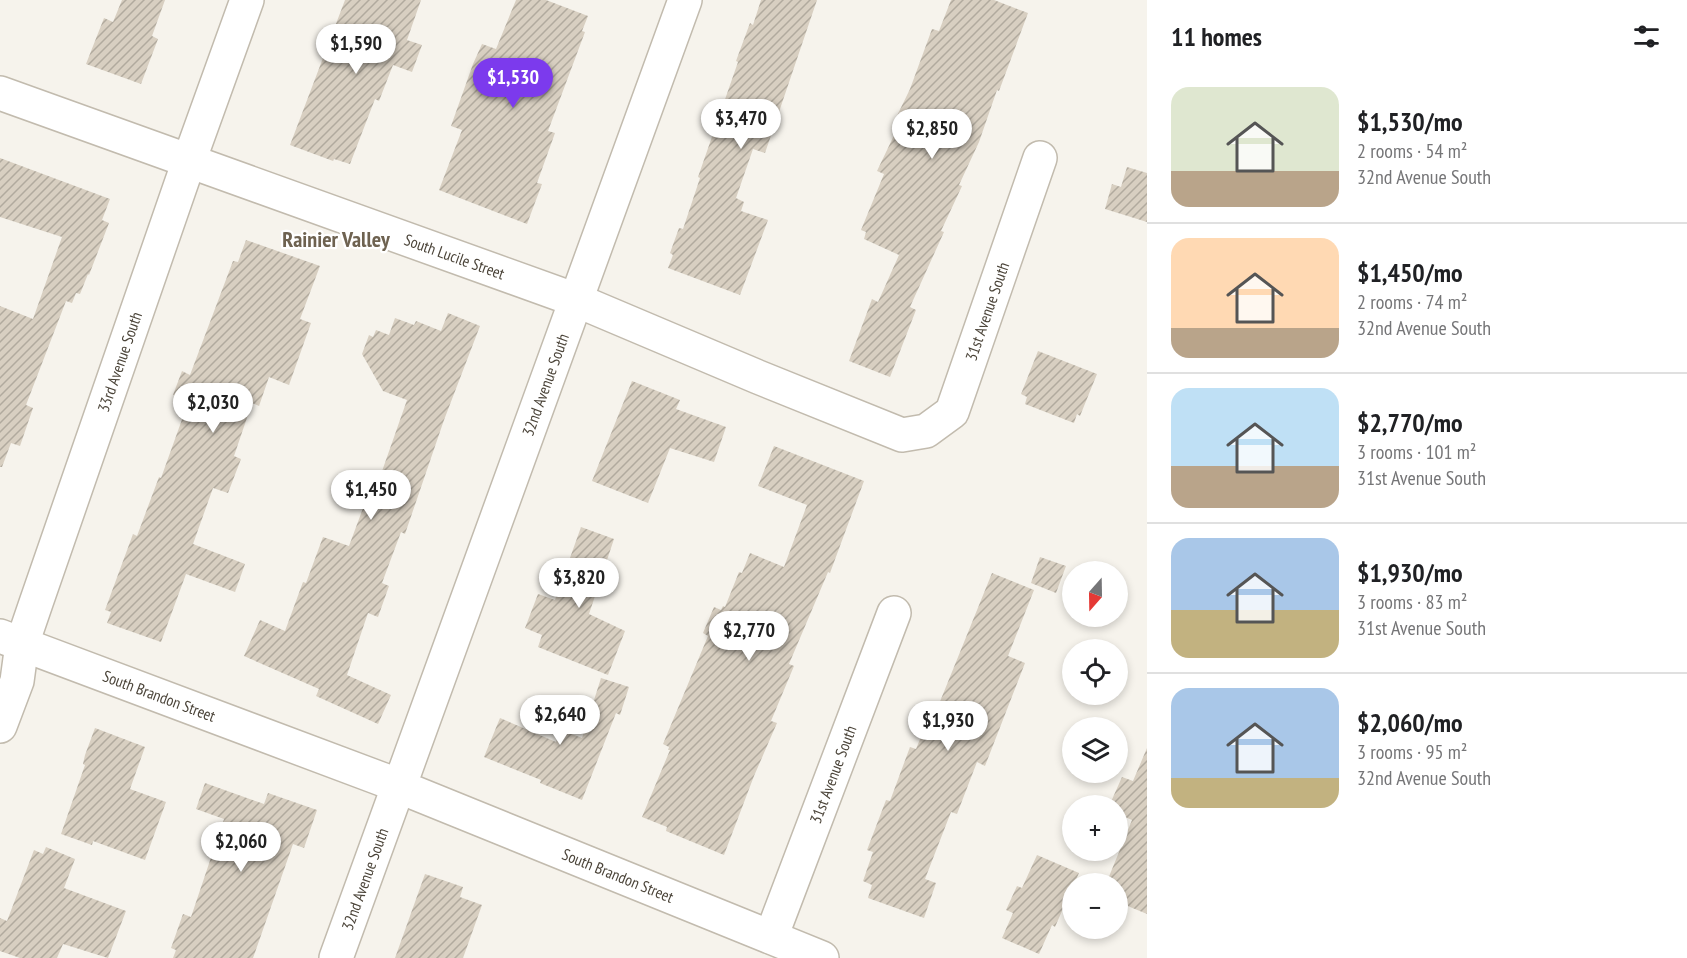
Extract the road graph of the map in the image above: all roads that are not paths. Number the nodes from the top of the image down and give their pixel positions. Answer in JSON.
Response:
{"nodes":[{"id":1,"x":247,"y":0,"type":"edge"},
{"id":2,"x":685,"y":0,"type":"edge"},
{"id":3,"x":0,"y":93,"type":"edge"},
{"id":4,"x":1040,"y":158,"type":"dead end"},
{"id":5,"x":189,"y":161,"type":"junction"},
{"id":6,"x":576,"y":300,"type":"junction"},
{"id":7,"x":902,"y":435,"type":"joint"},
{"id":8,"x":894,"y":613,"type":"dead end"},
{"id":9,"x":11,"y":640,"type":"edge"},
{"id":10,"x":0,"y":726,"type":"edge"},
{"id":11,"x":399,"y":786,"type":"junction"},
{"id":12,"x":771,"y":937,"type":"junction"},
{"id":13,"x":336,"y":958,"type":"edge"},
{"id":14,"x":822,"y":958,"type":"edge"}],
"edges":[{"from":1,"to":5,"type":"street","name":"33rd Avenue South"},
{"from":2,"to":6,"type":"street","name":"32nd Avenue South"},
{"from":3,"to":5,"type":"street","name":"South Lucile Street"},
{"from":4,"to":7,"type":"street","name":"31st Avenue South"},
{"from":5,"to":6,"type":"street","name":"South Lucile Street"},
{"from":5,"to":9,"type":"street","name":"33rd Avenue South"},
{"from":6,"to":7,"type":"street","name":"South Lucile Street"},
{"from":6,"to":11,"type":"street","name":"32nd Avenue South"},
{"from":8,"to":12,"type":"street","name":"31st Avenue South"},
{"from":9,"to":10,"type":"street","name":"33rd Avenue South"},
{"from":9,"to":11,"type":"street","name":"South Brandon Street"},
{"from":11,"to":12,"type":"street","name":"South Brandon Street"},
{"from":11,"to":13,"type":"street","name":"32nd Avenue South"},
{"from":12,"to":14,"type":"street","name":"South Brandon Street"}]}
